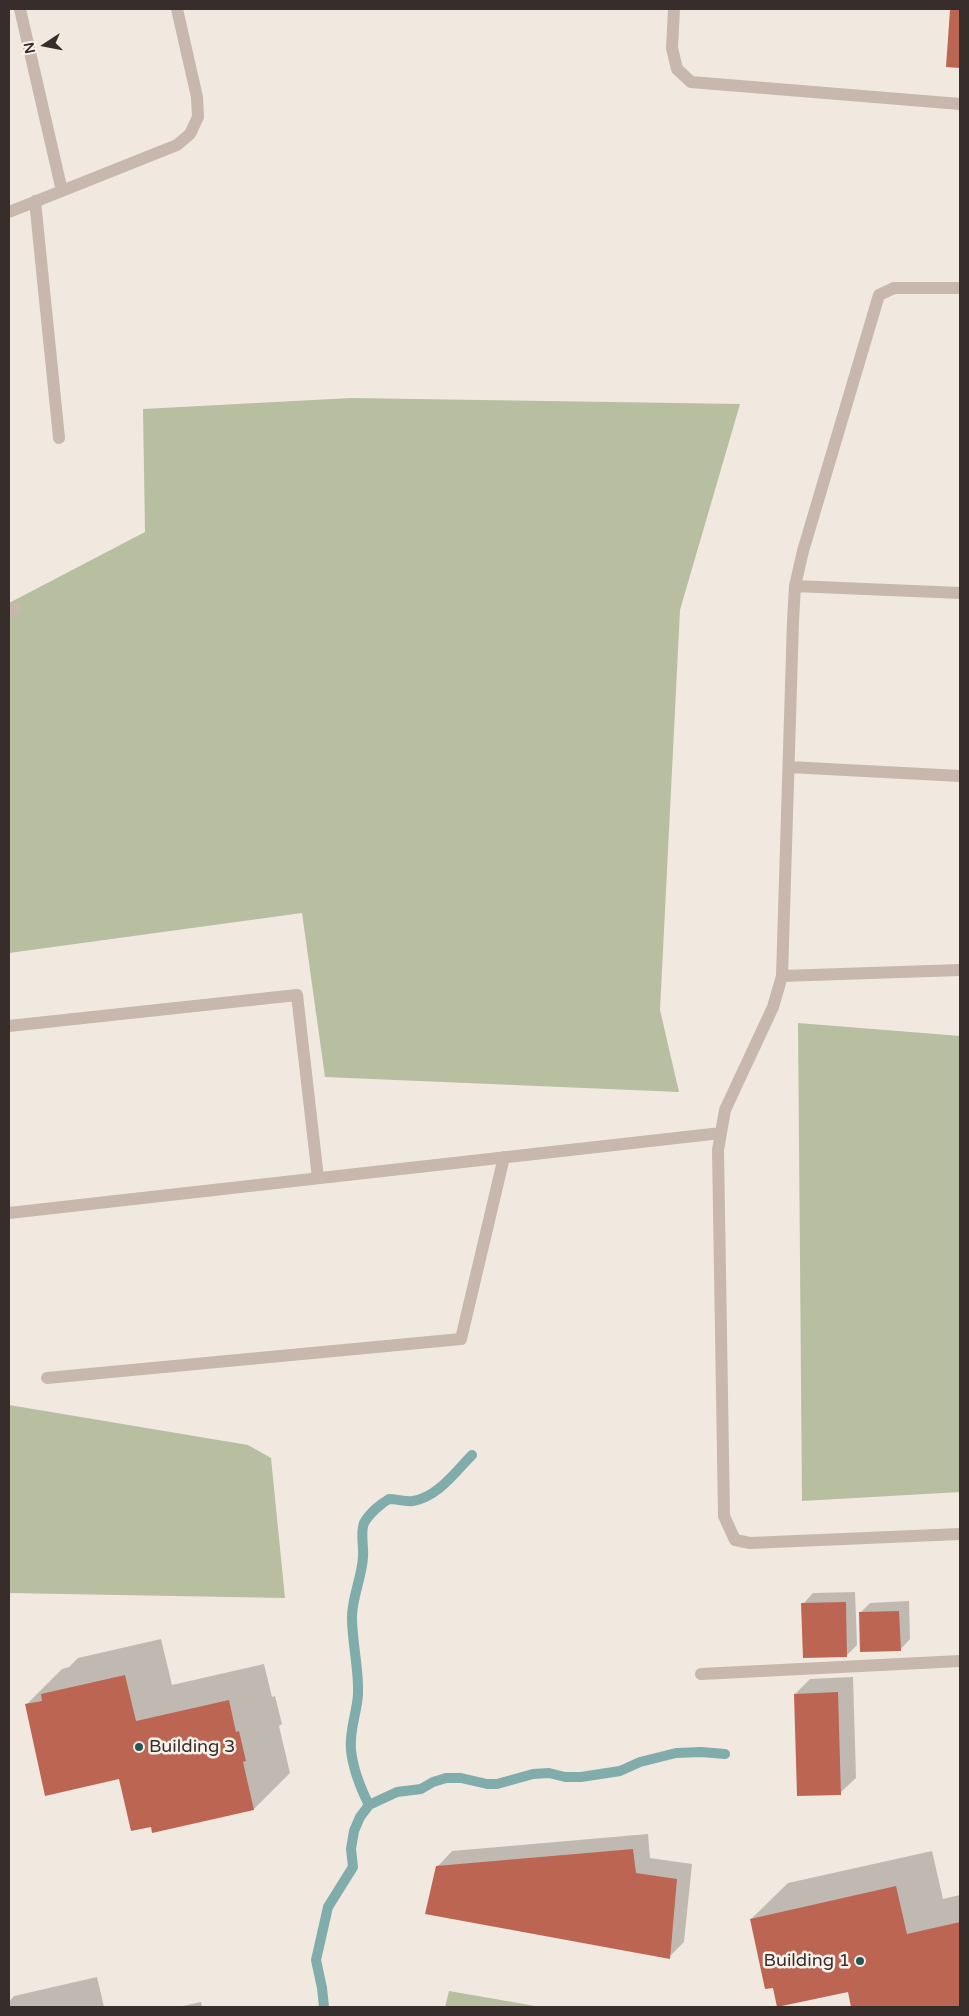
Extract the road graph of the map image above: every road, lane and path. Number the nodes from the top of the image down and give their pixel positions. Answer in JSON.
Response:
{"nodes":[{"id":1,"x":20,"y":9,"type":"edge"},
{"id":2,"x":177,"y":9,"type":"edge"},
{"id":3,"x":674,"y":9,"type":"edge"},
{"id":4,"x":960,"y":104,"type":"edge"},
{"id":5,"x":62,"y":191,"type":"junction"},
{"id":6,"x":35,"y":201,"type":"junction"},
{"id":7,"x":9,"y":212,"type":"edge"},
{"id":8,"x":960,"y":288,"type":"edge"},
{"id":9,"x":59,"y":438,"type":"dead end"},
{"id":10,"x":795,"y":586,"type":"junction"},
{"id":11,"x":960,"y":593,"type":"edge"},
{"id":12,"x":789,"y":766,"type":"junction"},
{"id":13,"x":960,"y":776,"type":"edge"},
{"id":14,"x":960,"y":970,"type":"edge"},
{"id":15,"x":782,"y":976,"type":"junction"},
{"id":16,"x":9,"y":1026,"type":"edge"},
{"id":17,"x":721,"y":1133,"type":"junction"},
{"id":18,"x":504,"y":1157,"type":"junction"},
{"id":19,"x":318,"y":1178,"type":"junction"},
{"id":20,"x":9,"y":1213,"type":"edge"},
{"id":21,"x":47,"y":1378,"type":"dead end"},
{"id":22,"x":960,"y":1534,"type":"edge"},
{"id":23,"x":960,"y":1661,"type":"edge"},
{"id":24,"x":701,"y":1674,"type":"dead end"}],
"edges":[{"from":1,"to":5,"type":"street"},
{"from":2,"to":5,"type":"street"},
{"from":3,"to":4,"type":"street"},
{"from":5,"to":6,"type":"street"},
{"from":6,"to":7,"type":"street"},
{"from":6,"to":9,"type":"street"},
{"from":8,"to":10,"type":"street"},
{"from":10,"to":11,"type":"street"},
{"from":10,"to":12,"type":"street"},
{"from":12,"to":13,"type":"street"},
{"from":12,"to":15,"type":"street"},
{"from":14,"to":15,"type":"street"},
{"from":15,"to":17,"type":"street"},
{"from":16,"to":19,"type":"street"},
{"from":17,"to":18,"type":"street"},
{"from":17,"to":22,"type":"street"},
{"from":18,"to":19,"type":"street"},
{"from":18,"to":21,"type":"street"},
{"from":19,"to":20,"type":"street"},
{"from":23,"to":24,"type":"street"}]}
